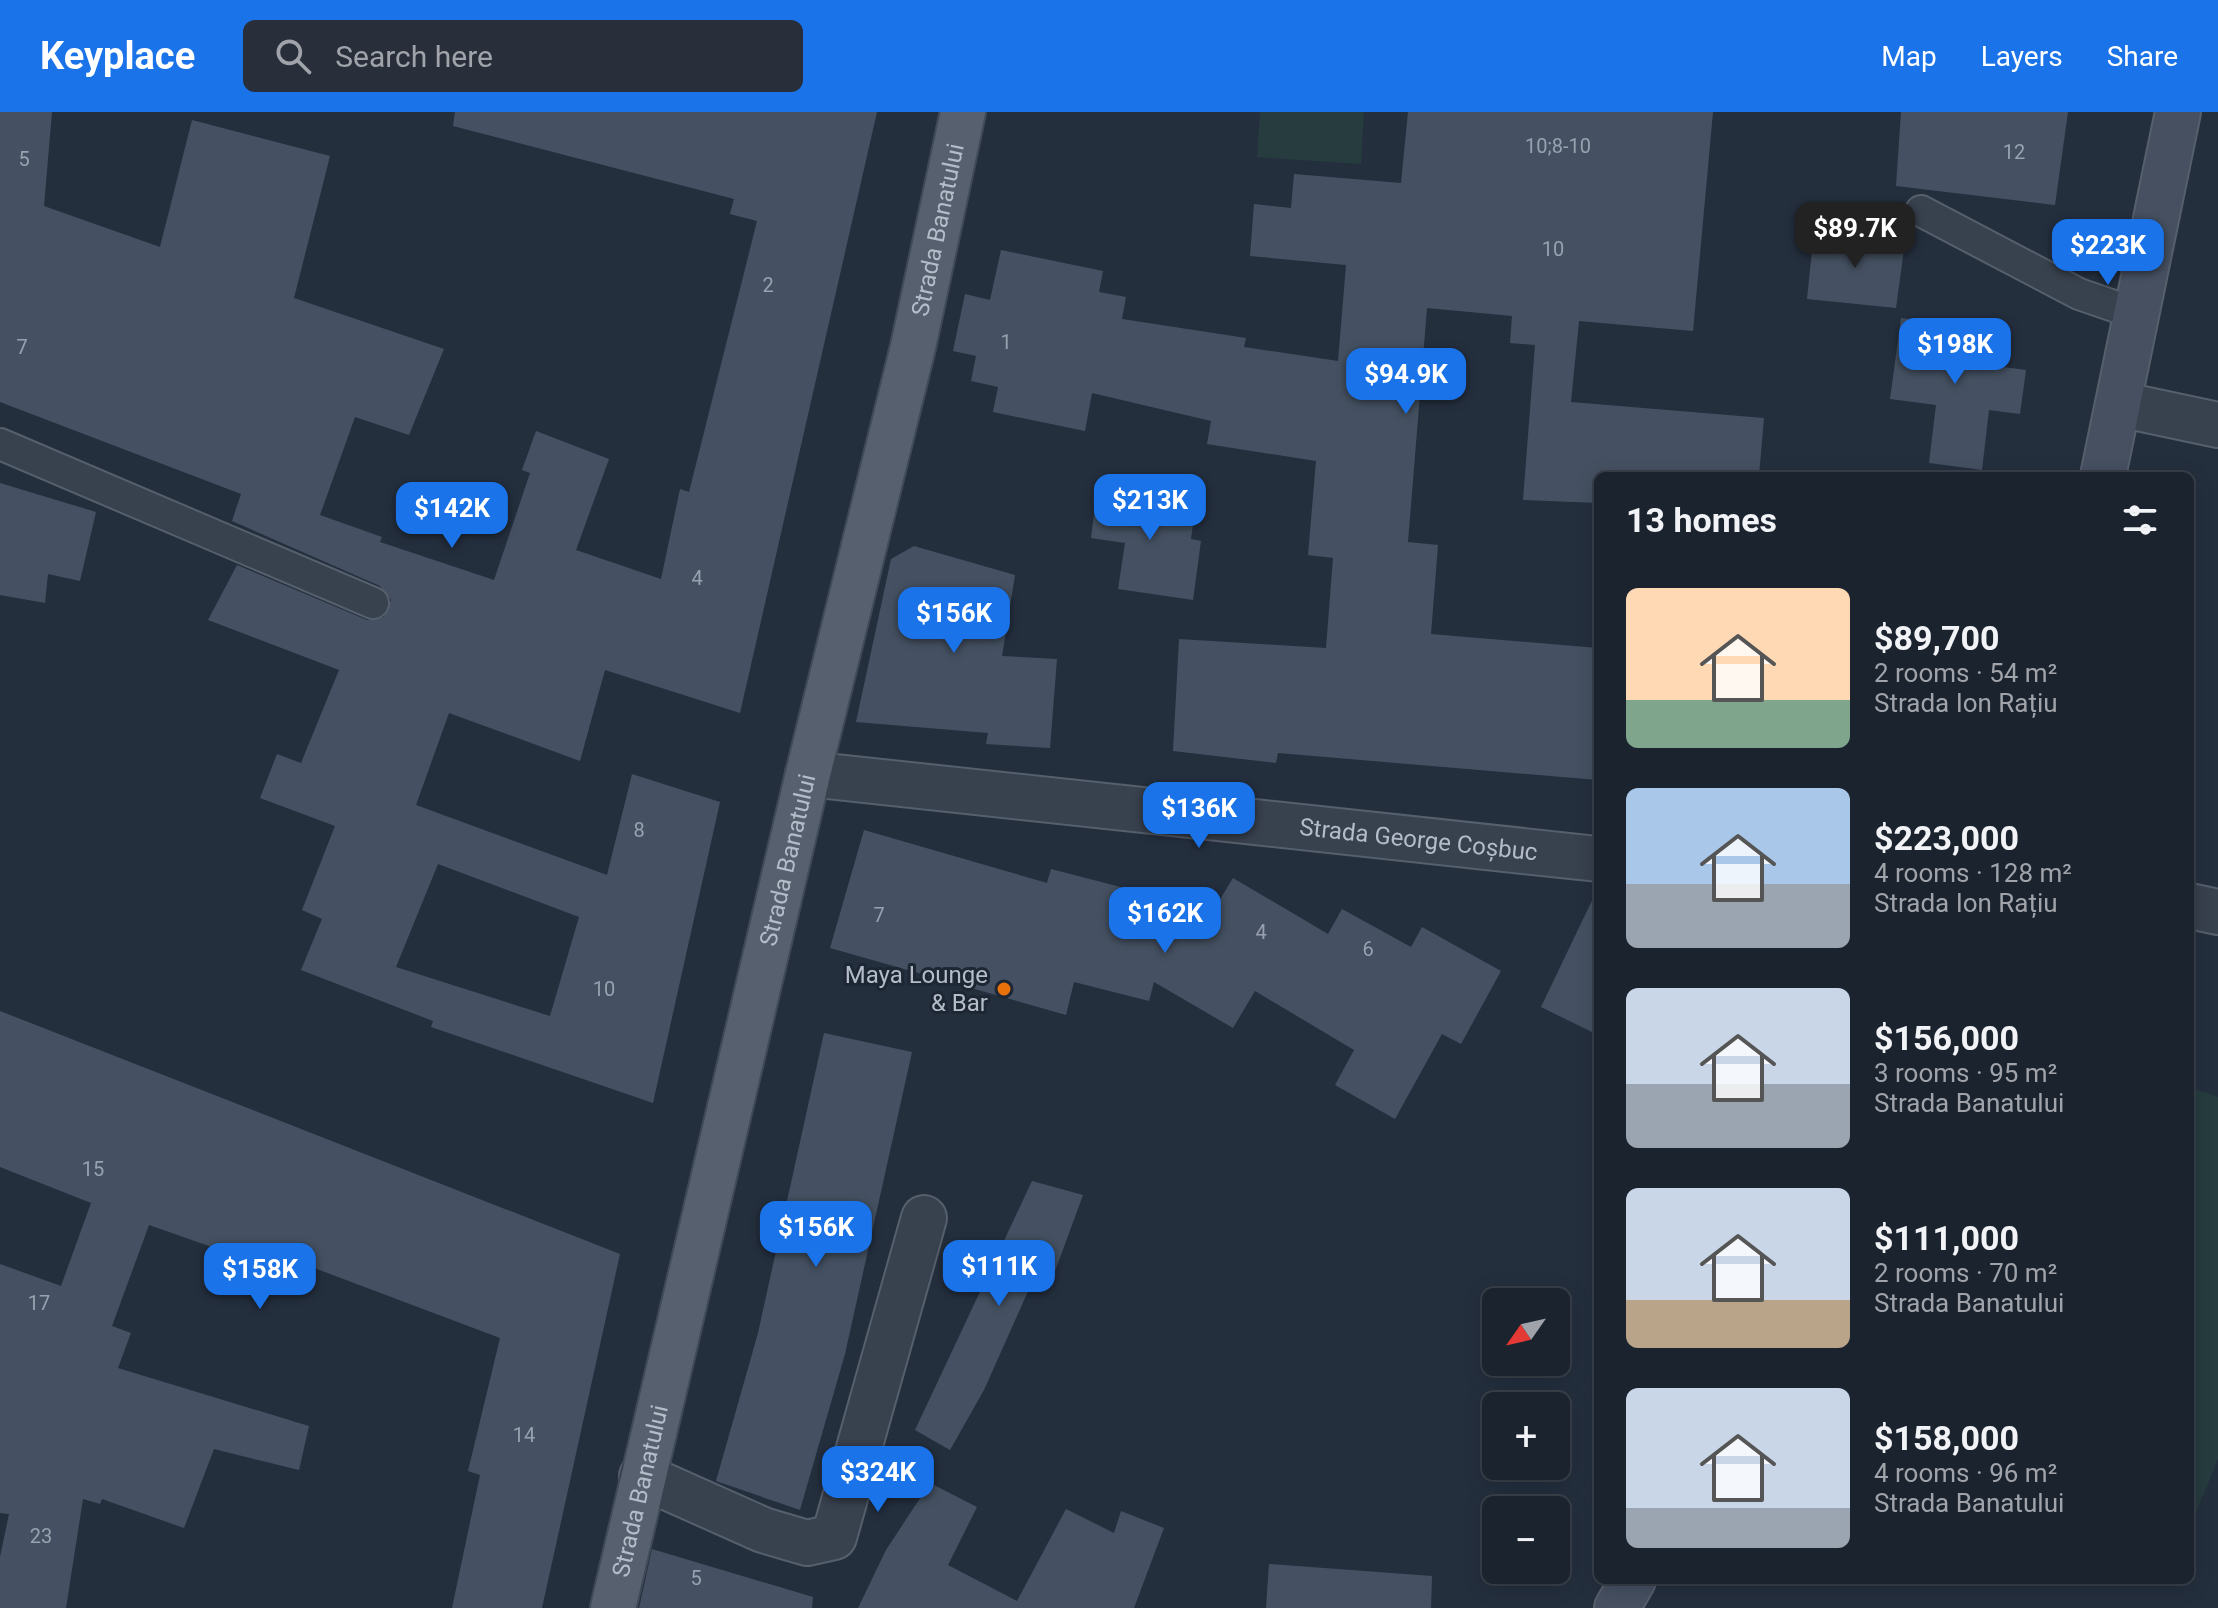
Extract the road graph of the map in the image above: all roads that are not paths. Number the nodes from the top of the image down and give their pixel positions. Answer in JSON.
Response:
{"nodes":[{"id":1,"x":963,"y":112,"type":"edge"},
{"id":2,"x":2178,"y":112,"type":"edge"},
{"id":3,"x":1921,"y":211,"type":"dead end"},
{"id":4,"x":2137,"y":314,"type":"junction"},
{"id":5,"x":2119,"y":404,"type":"junction"},
{"id":6,"x":2218,"y":425,"type":"edge"},
{"id":7,"x":0,"y":444,"type":"edge"},
{"id":8,"x":2104,"y":472,"type":"edge"},
{"id":9,"x":373,"y":603,"type":"dead end"},
{"id":10,"x":808,"y":774,"type":"junction"},
{"id":11,"x":1594,"y":859,"type":"edge"},
{"id":12,"x":2194,"y":907,"type":"edge"},
{"id":13,"x":2218,"y":912,"type":"edge"},
{"id":14,"x":924,"y":1218,"type":"dead end"},
{"id":15,"x":642,"y":1476,"type":"junction"},
{"id":16,"x":1631,"y":1584,"type":"edge"},
{"id":17,"x":613,"y":1608,"type":"edge"},
{"id":18,"x":1617,"y":1608,"type":"edge"}],
"edges":[{"from":1,"to":10,"type":"main road","name":"Strada Banatului"},
{"from":2,"to":4,"type":"street"},
{"from":3,"to":4,"type":"lane"},
{"from":4,"to":5,"type":"street"},
{"from":5,"to":6,"type":"street"},
{"from":5,"to":8,"type":"street"},
{"from":7,"to":9,"type":"lane"},
{"from":10,"to":11,"type":"street","name":"Strada George Coșbuc"},
{"from":10,"to":15,"type":"main road","name":"Strada Banatului"},
{"from":12,"to":13,"type":"street"},
{"from":14,"to":15,"type":"street"},
{"from":15,"to":17,"type":"main road","name":"Strada Banatului"},
{"from":16,"to":18,"type":"street"}]}
